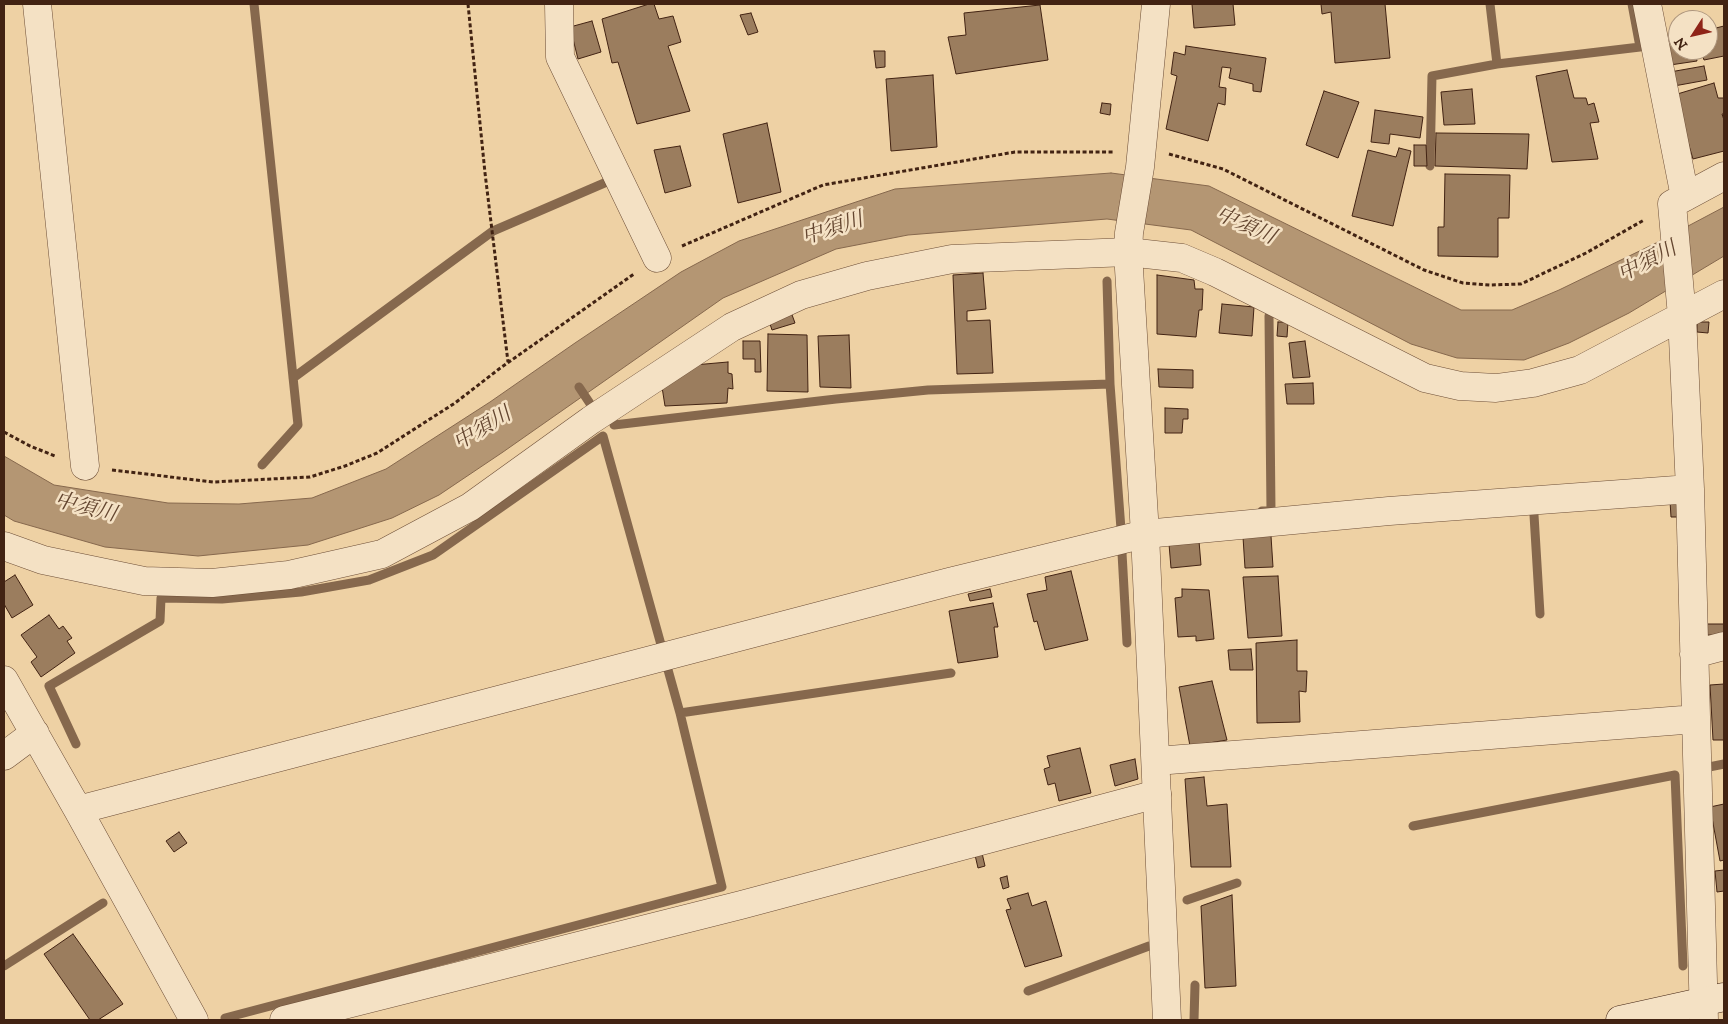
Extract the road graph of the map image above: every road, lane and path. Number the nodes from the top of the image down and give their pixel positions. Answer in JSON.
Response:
{"nodes":[{"id":1,"x":37,"y":4,"type":"edge"},
{"id":2,"x":468,"y":4,"type":"edge"},
{"id":3,"x":558,"y":4,"type":"edge"},
{"id":4,"x":1156,"y":4,"type":"edge"},
{"id":5,"x":1647,"y":4,"type":"edge"},
{"id":6,"x":1724,"y":176,"type":"edge"},
{"id":7,"x":1685,"y":197,"type":"junction"},
{"id":8,"x":1129,"y":242,"type":"junction"},
{"id":9,"x":657,"y":258,"type":"dead end"},
{"id":10,"x":1724,"y":294,"type":"edge"},
{"id":11,"x":1681,"y":302,"type":"junction"},
{"id":12,"x":508,"y":362,"type":"dead end"},
{"id":13,"x":85,"y":466,"type":"dead end"},
{"id":14,"x":1690,"y":489,"type":"junction"},
{"id":15,"x":1145,"y":534,"type":"junction"},
{"id":16,"x":4,"y":546,"type":"edge"},
{"id":17,"x":1724,"y":646,"type":"edge"},
{"id":18,"x":1694,"y":654,"type":"junction"},
{"id":19,"x":4,"y":680,"type":"edge"},
{"id":20,"x":1696,"y":719,"type":"junction"},
{"id":21,"x":35,"y":733,"type":"junction"},
{"id":22,"x":4,"y":756,"type":"edge"},
{"id":23,"x":1156,"y":761,"type":"junction"},
{"id":24,"x":1158,"y":794,"type":"junction"},
{"id":25,"x":78,"y":810,"type":"junction"},
{"id":26,"x":1711,"y":1006,"type":"edge"},
{"id":27,"x":190,"y":1019,"type":"edge"},
{"id":28,"x":284,"y":1020,"type":"edge"},
{"id":29,"x":1167,"y":1020,"type":"edge"},
{"id":30,"x":1620,"y":1020,"type":"edge"}],
"edges":[{"from":1,"to":13,"type":"street"},
{"from":2,"to":12,"type":"path"},
{"from":3,"to":9,"type":"street"},
{"from":4,"to":8,"type":"street"},
{"from":5,"to":7,"type":"street"},
{"from":6,"to":7,"type":"street"},
{"from":7,"to":11,"type":"street"},
{"from":8,"to":11,"type":"street"},
{"from":8,"to":15,"type":"street"},
{"from":8,"to":16,"type":"street"},
{"from":10,"to":11,"type":"street"},
{"from":11,"to":14,"type":"street"},
{"from":14,"to":15,"type":"street"},
{"from":14,"to":18,"type":"street"},
{"from":15,"to":23,"type":"street"},
{"from":15,"to":25,"type":"street"},
{"from":17,"to":18,"type":"street"},
{"from":18,"to":20,"type":"street"},
{"from":19,"to":21,"type":"street"},
{"from":20,"to":23,"type":"street"},
{"from":20,"to":26,"type":"street"},
{"from":21,"to":22,"type":"street"},
{"from":21,"to":25,"type":"street"},
{"from":23,"to":24,"type":"street"},
{"from":24,"to":28,"type":"street"},
{"from":24,"to":29,"type":"street"},
{"from":25,"to":27,"type":"street"},
{"from":26,"to":30,"type":"street"}]}
